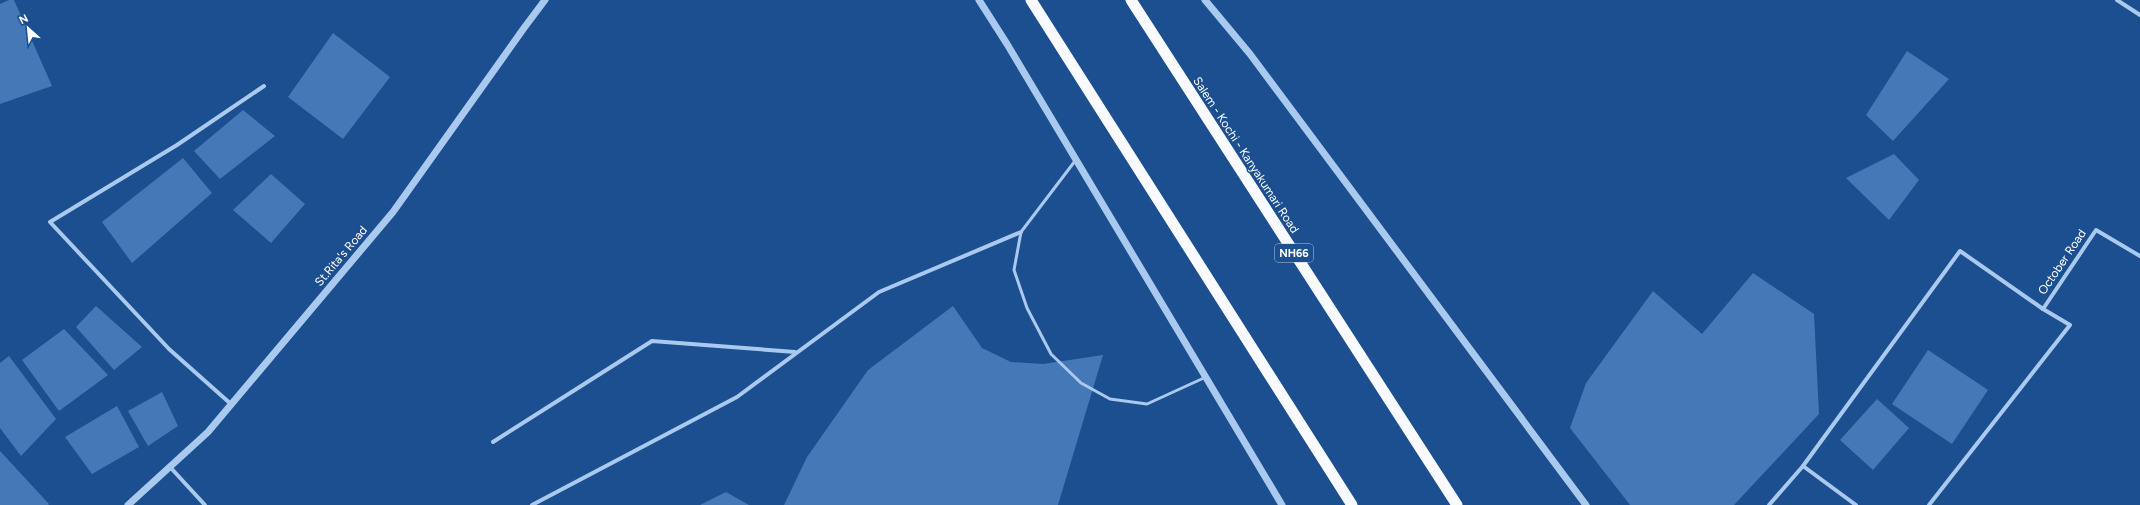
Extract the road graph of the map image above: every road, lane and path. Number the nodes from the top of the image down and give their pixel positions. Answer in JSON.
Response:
{"nodes":[{"id":1,"x":546,"y":0,"type":"edge"},
{"id":2,"x":979,"y":0,"type":"edge"},
{"id":3,"x":1031,"y":0,"type":"edge"},
{"id":4,"x":1131,"y":0,"type":"edge"},
{"id":5,"x":1205,"y":0,"type":"edge"},
{"id":6,"x":2117,"y":0,"type":"edge"},
{"id":7,"x":2140,"y":15,"type":"edge"},
{"id":8,"x":264,"y":86,"type":"dead end"},
{"id":9,"x":1076,"y":159,"type":"junction"},
{"id":10,"x":1020,"y":232,"type":"junction"},
{"id":11,"x":2140,"y":256,"type":"edge"},
{"id":12,"x":2043,"y":309,"type":"junction"},
{"id":13,"x":795,"y":352,"type":"junction"},
{"id":14,"x":1207,"y":377,"type":"junction"},
{"id":15,"x":232,"y":405,"type":"junction"},
{"id":16,"x":493,"y":442,"type":"dead end"},
{"id":17,"x":1803,"y":466,"type":"junction"},
{"id":18,"x":170,"y":468,"type":"junction"},
{"id":19,"x":128,"y":505,"type":"edge"},
{"id":20,"x":205,"y":505,"type":"edge"},
{"id":21,"x":532,"y":505,"type":"edge"},
{"id":22,"x":1282,"y":505,"type":"edge"},
{"id":23,"x":1352,"y":505,"type":"edge"},
{"id":24,"x":1457,"y":505,"type":"edge"},
{"id":25,"x":1586,"y":505,"type":"edge"},
{"id":26,"x":1769,"y":505,"type":"edge"},
{"id":27,"x":1856,"y":505,"type":"edge"},
{"id":28,"x":1929,"y":505,"type":"edge"}],
"edges":[{"from":1,"to":15,"type":"street","name":"St.Rita's Road"},
{"from":2,"to":9,"type":"street"},
{"from":3,"to":23,"type":"highway"},
{"from":4,"to":24,"type":"highway","name":"Salem - Kochi - Kanyakumari Road","number":"NH66"},
{"from":5,"to":25,"type":"street"},
{"from":6,"to":7,"type":"street"},
{"from":8,"to":15,"type":"street"},
{"from":9,"to":10,"type":"lane"},
{"from":9,"to":14,"type":"street"},
{"from":10,"to":13,"type":"street"},
{"from":10,"to":14,"type":"lane"},
{"from":11,"to":12,"type":"street","name":"October Road"},
{"from":12,"to":17,"type":"street"},
{"from":12,"to":28,"type":"street"},
{"from":13,"to":16,"type":"street"},
{"from":13,"to":21,"type":"street"},
{"from":14,"to":22,"type":"street"},
{"from":15,"to":18,"type":"street","name":"St.Rita's Road"},
{"from":17,"to":26,"type":"street"},
{"from":17,"to":27,"type":"street"},
{"from":18,"to":19,"type":"street","name":"St.Rita's Road"},
{"from":18,"to":20,"type":"street"}]}
